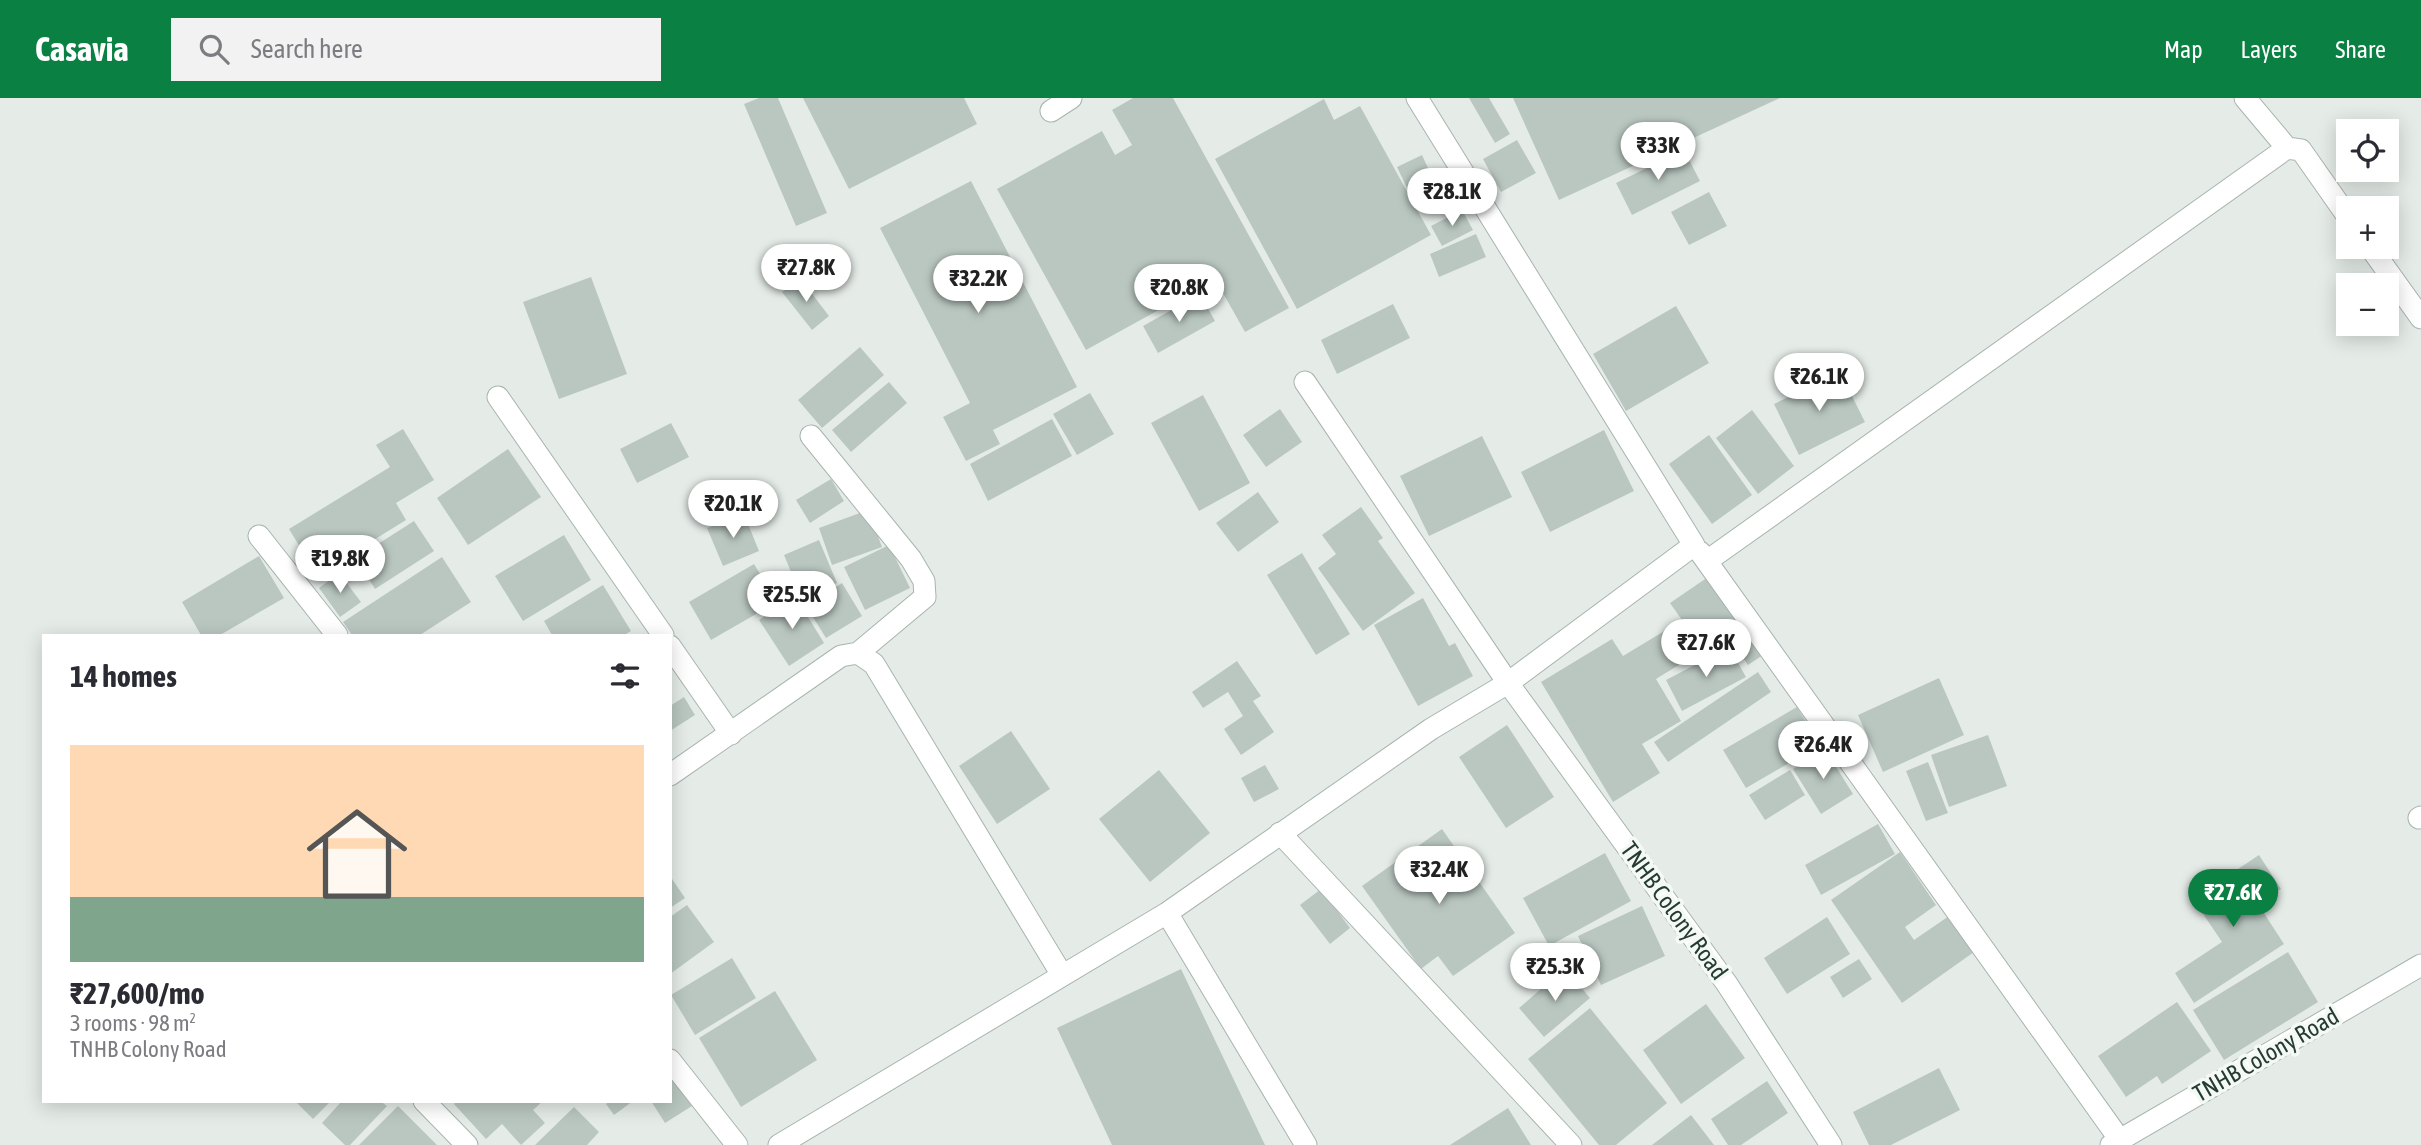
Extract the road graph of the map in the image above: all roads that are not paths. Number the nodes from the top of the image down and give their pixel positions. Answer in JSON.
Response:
{"nodes":[{"id":1,"x":1071,"y":98,"type":"edge"},
{"id":2,"x":1417,"y":98,"type":"edge"},
{"id":3,"x":2245,"y":98,"type":"edge"},
{"id":4,"x":1051,"y":110,"type":"dead end"},
{"id":5,"x":2287,"y":148,"type":"junction"},
{"id":6,"x":2336,"y":200,"type":"edge"},
{"id":7,"x":2379,"y":259,"type":"edge"},
{"id":8,"x":2421,"y":318,"type":"edge"},
{"id":9,"x":1306,"y":382,"type":"dead end"},
{"id":10,"x":498,"y":397,"type":"dead end"},
{"id":11,"x":811,"y":436,"type":"dead end"},
{"id":12,"x":259,"y":536,"type":"dead end"},
{"id":13,"x":1700,"y":553,"type":"junction"},
{"id":14,"x":336,"y":634,"type":"edge"},
{"id":15,"x":662,"y":634,"type":"edge"},
{"id":16,"x":672,"y":649,"type":"edge"},
{"id":17,"x":858,"y":653,"type":"junction"},
{"id":18,"x":1508,"y":683,"type":"junction"},
{"id":19,"x":731,"y":734,"type":"junction"},
{"id":20,"x":672,"y":774,"type":"edge"},
{"id":21,"x":1280,"y":833,"type":"junction"},
{"id":22,"x":1167,"y":913,"type":"junction"},
{"id":23,"x":2421,"y":965,"type":"edge"},
{"id":24,"x":1062,"y":975,"type":"junction"},
{"id":25,"x":672,"y":1063,"type":"edge"},
{"id":26,"x":426,"y":1103,"type":"edge"},
{"id":27,"x":2115,"y":1142,"type":"edge"},
{"id":28,"x":467,"y":1145,"type":"edge"},
{"id":29,"x":737,"y":1145,"type":"edge"},
{"id":30,"x":779,"y":1145,"type":"edge"},
{"id":31,"x":1306,"y":1145,"type":"edge"},
{"id":32,"x":1571,"y":1145,"type":"edge"},
{"id":33,"x":1831,"y":1145,"type":"edge"}],
"edges":[{"from":1,"to":4,"type":"street"},
{"from":2,"to":13,"type":"street"},
{"from":3,"to":5,"type":"street"},
{"from":5,"to":6,"type":"street"},
{"from":5,"to":13,"type":"street"},
{"from":7,"to":8,"type":"street"},
{"from":9,"to":18,"type":"street","name":"TNHB Colony Road"},
{"from":10,"to":15,"type":"street"},
{"from":11,"to":17,"type":"street"},
{"from":12,"to":14,"type":"street"},
{"from":13,"to":18,"type":"street"},
{"from":13,"to":27,"type":"street"},
{"from":16,"to":19,"type":"street"},
{"from":17,"to":19,"type":"street"},
{"from":17,"to":24,"type":"street"},
{"from":18,"to":21,"type":"street"},
{"from":18,"to":33,"type":"street","name":"TNHB Colony Road"},
{"from":19,"to":20,"type":"street"},
{"from":21,"to":22,"type":"street"},
{"from":21,"to":32,"type":"street"},
{"from":22,"to":24,"type":"street"},
{"from":22,"to":31,"type":"street"},
{"from":23,"to":27,"type":"street","name":"TNHB Colony Road"},
{"from":24,"to":30,"type":"street"},
{"from":25,"to":29,"type":"street"},
{"from":26,"to":28,"type":"street"}]}
